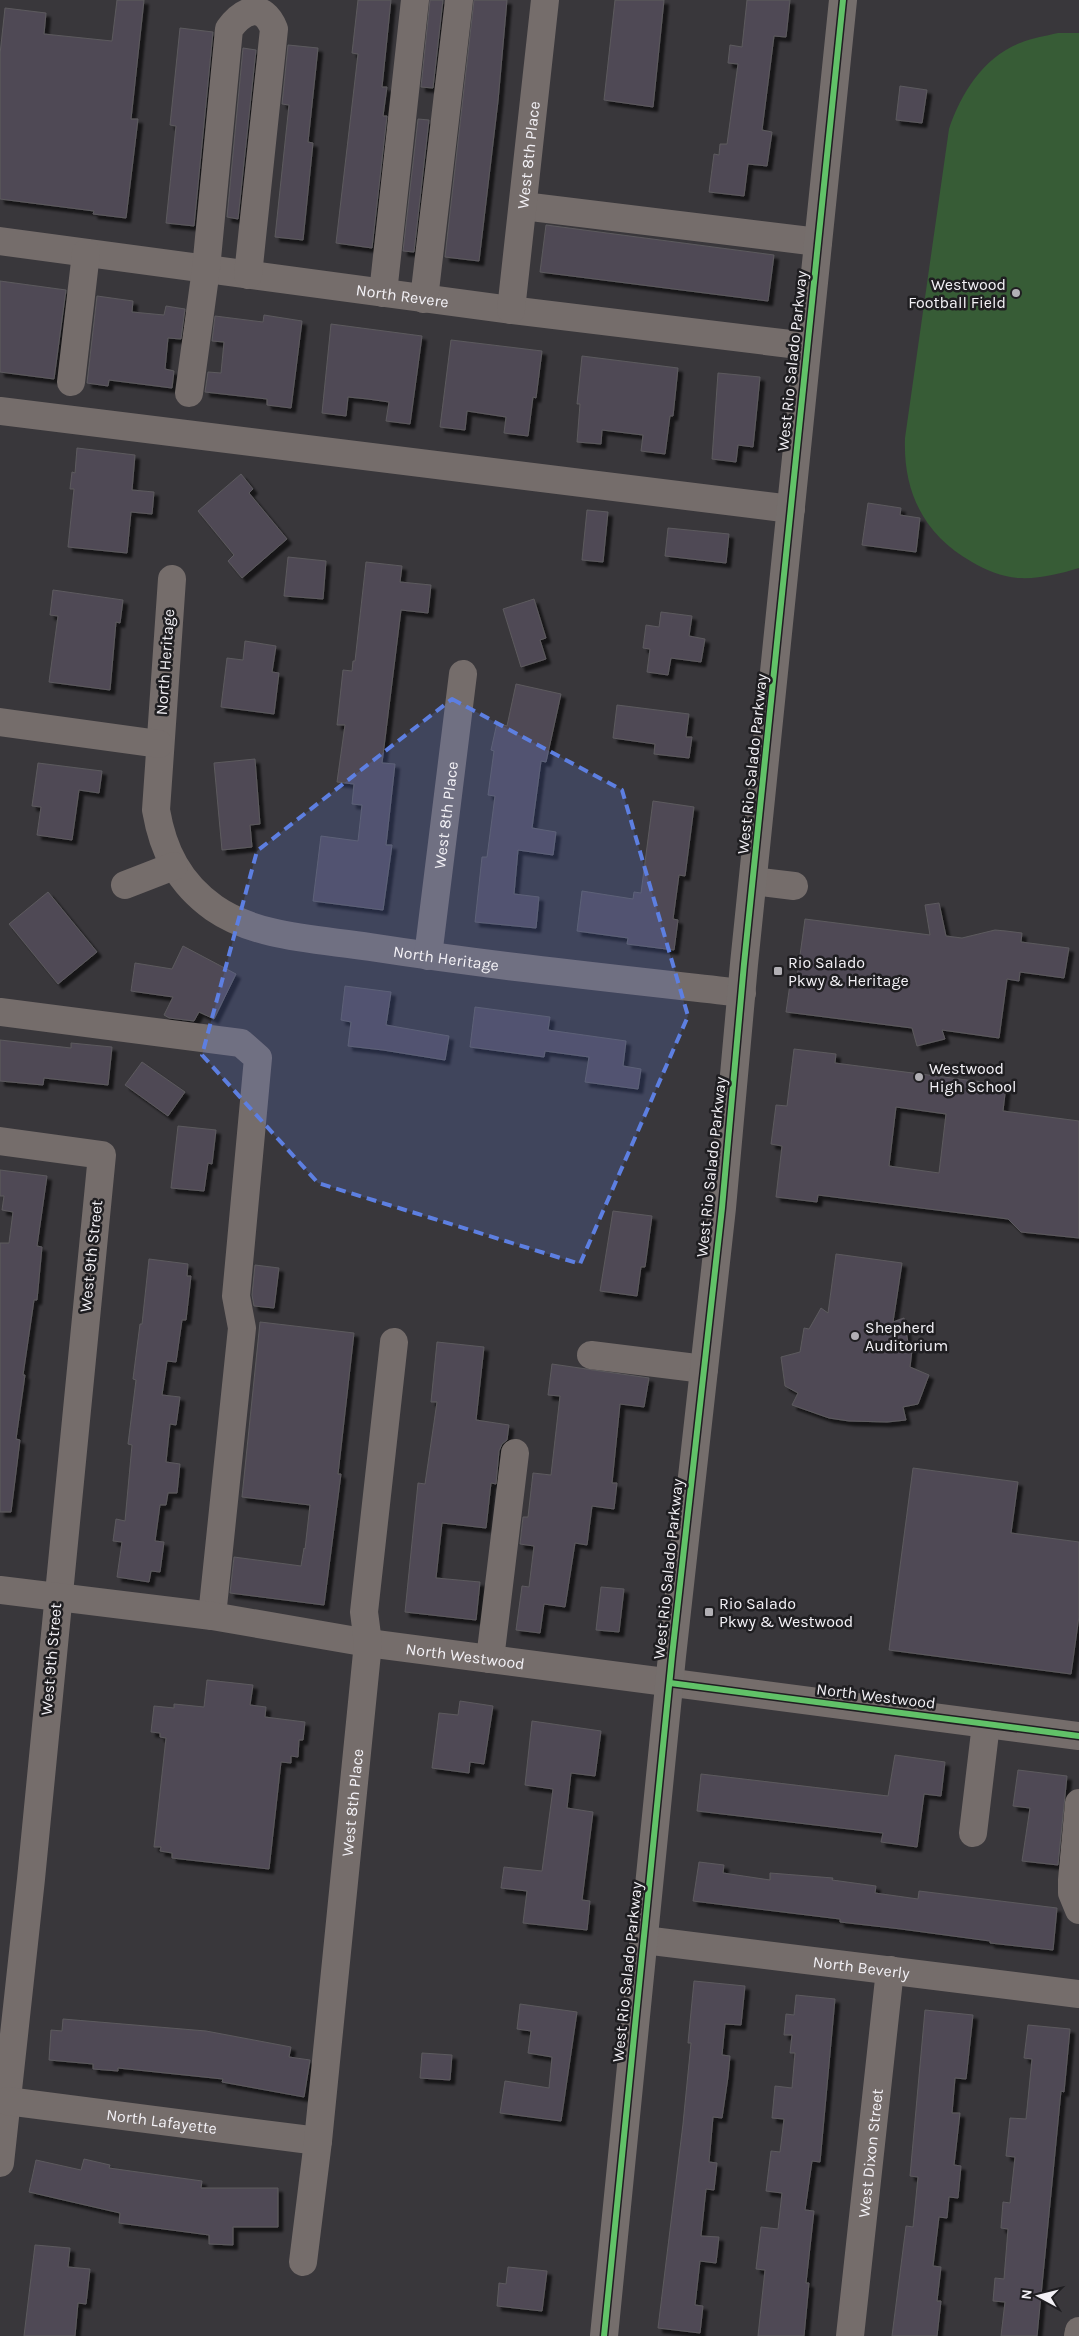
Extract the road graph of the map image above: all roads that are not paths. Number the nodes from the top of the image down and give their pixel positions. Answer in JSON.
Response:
{"nodes":[{"id":1,"x":415,"y":0,"type":"edge"},
{"id":2,"x":459,"y":0,"type":"edge"},
{"id":3,"x":545,"y":0,"type":"edge"},
{"id":4,"x":843,"y":0,"type":"edge"},
{"id":5,"x":404,"y":95,"type":"junction"},
{"id":6,"x":447,"y":101,"type":"junction"},
{"id":7,"x":523,"y":206,"type":"junction"},
{"id":8,"x":0,"y":241,"type":"edge"},
{"id":9,"x":818,"y":242,"type":"junction"},
{"id":10,"x":86,"y":253,"type":"junction"},
{"id":11,"x":206,"y":269,"type":"junction"},
{"id":12,"x":248,"y":275,"type":"junction"},
{"id":13,"x":383,"y":293,"type":"junction"},
{"id":14,"x":424,"y":299,"type":"junction"},
{"id":15,"x":511,"y":310,"type":"junction"},
{"id":16,"x":806,"y":346,"type":"junction"},
{"id":17,"x":71,"y":382,"type":"dead end"},
{"id":18,"x":189,"y":393,"type":"dead end"},
{"id":19,"x":0,"y":411,"type":"edge"},
{"id":20,"x":791,"y":508,"type":"junction"},
{"id":21,"x":172,"y":579,"type":"dead end"},
{"id":22,"x":463,"y":674,"type":"dead end"},
{"id":23,"x":0,"y":722,"type":"edge"},
{"id":24,"x":159,"y":744,"type":"junction"},
{"id":25,"x":174,"y":866,"type":"junction"},
{"id":26,"x":753,"y":881,"type":"junction"},
{"id":27,"x":125,"y":885,"type":"dead end"},
{"id":28,"x":794,"y":886,"type":"dead end"},
{"id":29,"x":428,"y":956,"type":"junction"},
{"id":30,"x":742,"y":993,"type":"junction"},
{"id":31,"x":0,"y":1012,"type":"edge"},
{"id":32,"x":0,"y":1141,"type":"edge"},
{"id":33,"x":394,"y":1342,"type":"dead end"},
{"id":34,"x":591,"y":1355,"type":"dead end"},
{"id":35,"x":704,"y":1369,"type":"junction"},
{"id":36,"x":515,"y":1453,"type":"dead end"},
{"id":37,"x":0,"y":1590,"type":"edge"},
{"id":38,"x":58,"y":1596,"type":"junction"},
{"id":39,"x":212,"y":1616,"type":"junction"},
{"id":40,"x":368,"y":1643,"type":"junction"},
{"id":41,"x":490,"y":1659,"type":"junction"},
{"id":42,"x":670,"y":1683,"type":"junction"},
{"id":43,"x":986,"y":1724,"type":"junction"},
{"id":44,"x":1079,"y":1736,"type":"edge"},
{"id":45,"x":1079,"y":1803,"type":"edge"},
{"id":46,"x":973,"y":1833,"type":"dead end"},
{"id":47,"x":1079,"y":1910,"type":"edge"},
{"id":48,"x":644,"y":1940,"type":"junction"},
{"id":49,"x":890,"y":1970,"type":"junction"},
{"id":50,"x":1079,"y":1994,"type":"edge"},
{"id":51,"x":7,"y":2101,"type":"junction"},
{"id":52,"x":318,"y":2141,"type":"junction"},
{"id":53,"x":0,"y":2163,"type":"edge"},
{"id":54,"x":303,"y":2262,"type":"dead end"},
{"id":55,"x":1079,"y":2331,"type":"edge"},
{"id":56,"x":604,"y":2336,"type":"edge"},
{"id":57,"x":850,"y":2336,"type":"edge"},
{"id":58,"x":1078,"y":2336,"type":"edge"}],
"edges":[{"from":1,"to":5,"type":"street"},
{"from":2,"to":6,"type":"street"},
{"from":3,"to":7,"type":"street","name":"West 8th Place"},
{"from":4,"to":9,"type":"main road","name":"West Rio Salado Parkway"},
{"from":5,"to":6,"type":"street"},
{"from":5,"to":13,"type":"street"},
{"from":6,"to":14,"type":"street"},
{"from":7,"to":9,"type":"street"},
{"from":7,"to":15,"type":"street","name":"West 8th Place"},
{"from":8,"to":10,"type":"street","name":"North Revere"},
{"from":9,"to":16,"type":"main road","name":"West Rio Salado Parkway"},
{"from":10,"to":11,"type":"street","name":"North Revere"},
{"from":10,"to":17,"type":"street"},
{"from":11,"to":12,"type":"street","name":"North Revere"},
{"from":11,"to":12,"type":"street"},
{"from":11,"to":18,"type":"street"},
{"from":12,"to":13,"type":"street","name":"North Revere"},
{"from":13,"to":14,"type":"street","name":"North Revere"},
{"from":14,"to":15,"type":"street","name":"North Revere"},
{"from":15,"to":16,"type":"street","name":"North Revere"},
{"from":16,"to":20,"type":"main road","name":"West Rio Salado Parkway"},
{"from":19,"to":20,"type":"street"},
{"from":20,"to":26,"type":"main road","name":"West Rio Salado Parkway"},
{"from":21,"to":24,"type":"street","name":"North Heritage"},
{"from":22,"to":29,"type":"street","name":"West 8th Place"},
{"from":23,"to":24,"type":"street"},
{"from":24,"to":25,"type":"street","name":"North Heritage"},
{"from":25,"to":27,"type":"street"},
{"from":25,"to":29,"type":"street","name":"North Heritage"},
{"from":26,"to":28,"type":"street"},
{"from":26,"to":30,"type":"main road","name":"West Rio Salado Parkway"},
{"from":29,"to":30,"type":"street","name":"North Heritage"},
{"from":30,"to":35,"type":"main road","name":"West Rio Salado Parkway"},
{"from":31,"to":39,"type":"street"},
{"from":32,"to":38,"type":"street","name":"West 9th Street"},
{"from":33,"to":40,"type":"street","name":"West 8th Place"},
{"from":34,"to":35,"type":"street"},
{"from":35,"to":42,"type":"main road","name":"West Rio Salado Parkway"},
{"from":36,"to":41,"type":"street"},
{"from":37,"to":38,"type":"street","name":"North Westwood"},
{"from":38,"to":39,"type":"street","name":"North Westwood"},
{"from":38,"to":51,"type":"street","name":"West 9th Street"},
{"from":39,"to":40,"type":"street","name":"North Westwood"},
{"from":40,"to":41,"type":"street","name":"North Westwood"},
{"from":40,"to":52,"type":"street","name":"West 8th Place"},
{"from":41,"to":42,"type":"street","name":"North Westwood"},
{"from":42,"to":43,"type":"street","name":"North Westwood"},
{"from":42,"to":48,"type":"main road","name":"West Rio Salado Parkway"},
{"from":43,"to":44,"type":"street","name":"North Westwood"},
{"from":43,"to":46,"type":"street"},
{"from":45,"to":47,"type":"street"},
{"from":48,"to":49,"type":"street","name":"North Beverly"},
{"from":48,"to":56,"type":"main road","name":"West Rio Salado Parkway"},
{"from":49,"to":50,"type":"street","name":"North Beverly"},
{"from":49,"to":57,"type":"street","name":"West Dixon Street"},
{"from":51,"to":52,"type":"street","name":"North Lafayette"},
{"from":51,"to":53,"type":"street","name":"West 9th Street"},
{"from":52,"to":54,"type":"street","name":"West 8th Place"},
{"from":55,"to":58,"type":"street"}]}
